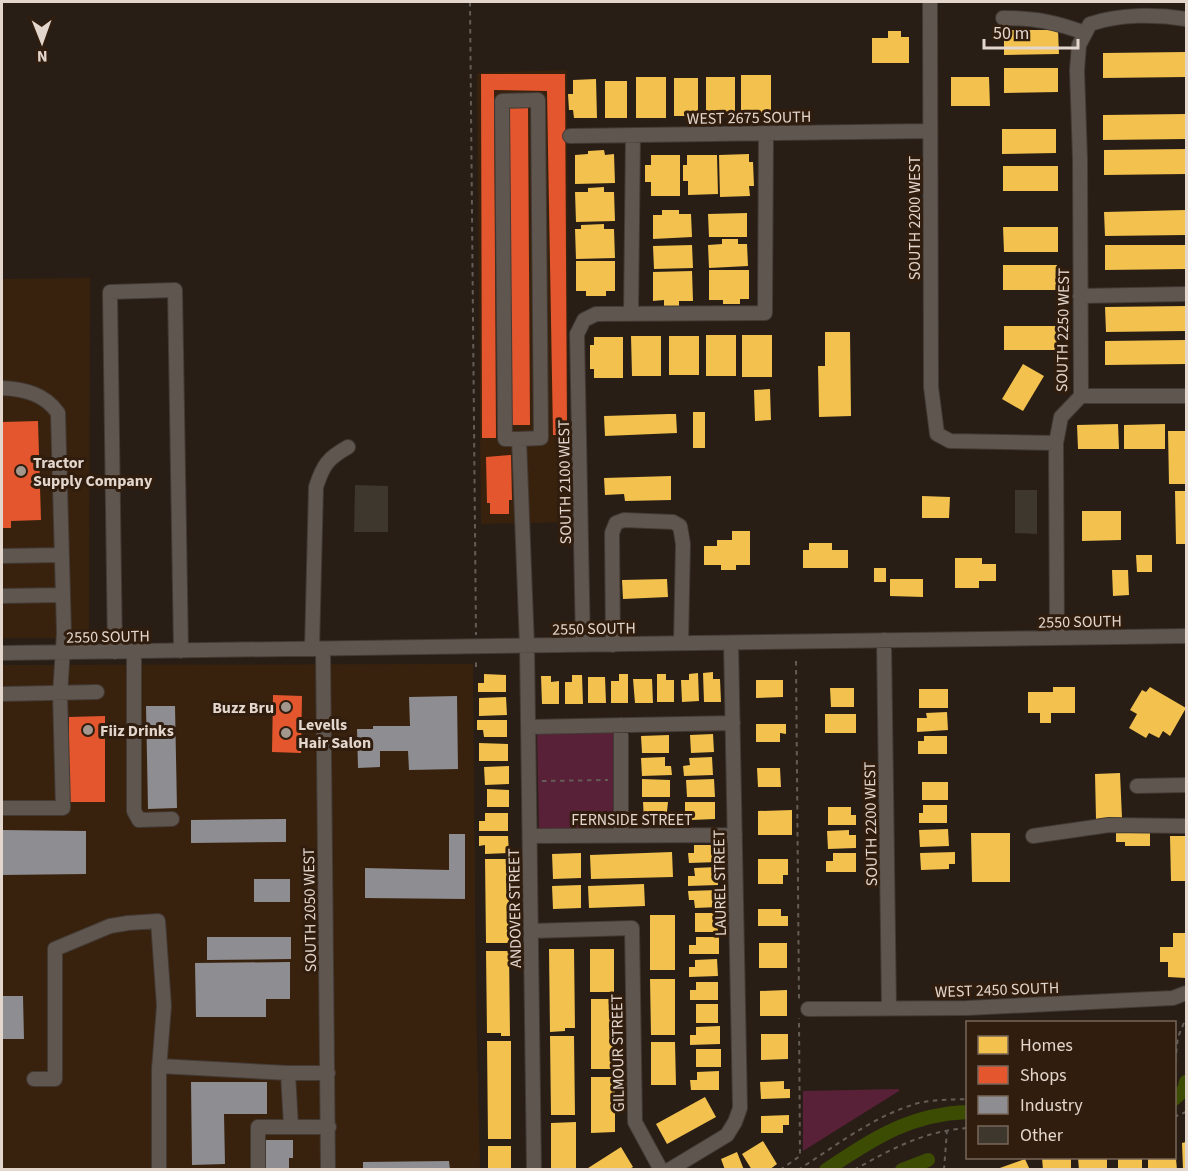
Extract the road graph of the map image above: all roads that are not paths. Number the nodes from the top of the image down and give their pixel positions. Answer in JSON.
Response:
{"nodes":[{"id":1,"x":930,"y":2,"type":"edge"},
{"id":2,"x":1003,"y":18,"type":"dead end"},
{"id":3,"x":1186,"y":19,"type":"edge"},
{"id":4,"x":1085,"y":33,"type":"junction"},
{"id":5,"x":929,"y":131,"type":"junction"},
{"id":6,"x":766,"y":133,"type":"junction"},
{"id":7,"x":633,"y":135,"type":"junction"},
{"id":8,"x":570,"y":136,"type":"dead end"},
{"id":9,"x":1186,"y":294,"type":"edge"},
{"id":10,"x":1080,"y":296,"type":"junction"},
{"id":11,"x":631,"y":314,"type":"junction"},
{"id":12,"x":2,"y":388,"type":"edge"},
{"id":13,"x":1081,"y":396,"type":"junction"},
{"id":14,"x":1186,"y":396,"type":"edge"},
{"id":15,"x":519,"y":439,"type":"junction"},
{"id":16,"x":1056,"y":443,"type":"junction"},
{"id":17,"x":348,"y":447,"type":"dead end"},
{"id":18,"x":62,"y":555,"type":"junction"},
{"id":19,"x":2,"y":556,"type":"edge"},
{"id":20,"x":2,"y":596,"type":"edge"},
{"id":21,"x":63,"y":596,"type":"junction"},
{"id":22,"x":1186,"y":636,"type":"edge"},
{"id":23,"x":1056,"y":638,"type":"junction"},
{"id":24,"x":884,"y":640,"type":"junction"},
{"id":25,"x":681,"y":643,"type":"junction"},
{"id":26,"x":731,"y":643,"type":"junction"},
{"id":27,"x":584,"y":645,"type":"junction"},
{"id":28,"x":613,"y":645,"type":"junction"},
{"id":29,"x":527,"y":646,"type":"junction"},
{"id":30,"x":318,"y":649,"type":"junction"},
{"id":31,"x":181,"y":651,"type":"junction"},
{"id":32,"x":115,"y":652,"type":"junction"},
{"id":33,"x":134,"y":652,"type":"junction"},
{"id":34,"x":2,"y":653,"type":"edge"},
{"id":35,"x":62,"y":653,"type":"junction"},
{"id":36,"x":97,"y":692,"type":"dead end"},
{"id":37,"x":2,"y":694,"type":"edge"},
{"id":38,"x":60,"y":694,"type":"junction"},
{"id":39,"x":733,"y":723,"type":"junction"},
{"id":40,"x":621,"y":725,"type":"junction"},
{"id":41,"x":528,"y":727,"type":"junction"},
{"id":42,"x":1186,"y":784,"type":"edge"},
{"id":43,"x":1137,"y":786,"type":"dead end"},
{"id":44,"x":2,"y":808,"type":"edge"},
{"id":45,"x":172,"y":819,"type":"dead end"},
{"id":46,"x":1186,"y":826,"type":"edge"},
{"id":47,"x":735,"y":835,"type":"junction"},
{"id":48,"x":530,"y":836,"type":"junction"},
{"id":49,"x":621,"y":836,"type":"junction"},
{"id":50,"x":1033,"y":836,"type":"dead end"},
{"id":51,"x":531,"y":931,"type":"junction"},
{"id":52,"x":1186,"y":993,"type":"edge"},
{"id":53,"x":889,"y":1008,"type":"junction"},
{"id":54,"x":808,"y":1009,"type":"dead end"},
{"id":55,"x":159,"y":1066,"type":"junction"},
{"id":56,"x":328,"y":1072,"type":"junction"},
{"id":57,"x":288,"y":1073,"type":"junction"},
{"id":58,"x":34,"y":1079,"type":"dead end"},
{"id":59,"x":291,"y":1127,"type":"junction"},
{"id":60,"x":329,"y":1127,"type":"junction"},
{"id":61,"x":159,"y":1170,"type":"edge"},
{"id":62,"x":258,"y":1170,"type":"edge"},
{"id":63,"x":328,"y":1170,"type":"edge"},
{"id":64,"x":534,"y":1170,"type":"edge"},
{"id":65,"x":661,"y":1170,"type":"edge"},
{"id":66,"x":669,"y":1170,"type":"edge"}],
"edges":[{"from":1,"to":5,"type":"street","name":"SOUTH 2200 WEST"},
{"from":2,"to":4,"type":"street"},
{"from":3,"to":4,"type":"street"},
{"from":4,"to":10,"type":"street","name":"SOUTH 2250 WEST"},
{"from":5,"to":6,"type":"street","name":"WEST 2675 SOUTH"},
{"from":5,"to":16,"type":"street","name":"SOUTH 2200 WEST"},
{"from":6,"to":7,"type":"street","name":"WEST 2675 SOUTH"},
{"from":6,"to":11,"type":"street"},
{"from":7,"to":8,"type":"street","name":"WEST 2675 SOUTH"},
{"from":7,"to":11,"type":"street"},
{"from":9,"to":10,"type":"street"},
{"from":10,"to":13,"type":"street","name":"SOUTH 2250 WEST"},
{"from":11,"to":27,"type":"street","name":"SOUTH 2100 WEST"},
{"from":12,"to":18,"type":"street"},
{"from":13,"to":14,"type":"street"},
{"from":13,"to":16,"type":"street","name":"SOUTH 2250 WEST"},
{"from":15,"to":15,"type":"street"},
{"from":15,"to":29,"type":"street","name":"ANDOVER STREET"},
{"from":16,"to":23,"type":"street","name":"SOUTH 2250 WEST"},
{"from":17,"to":30,"type":"street","name":"SOUTH 2050 WEST"},
{"from":18,"to":19,"type":"street"},
{"from":18,"to":21,"type":"street"},
{"from":20,"to":21,"type":"street"},
{"from":21,"to":35,"type":"street"},
{"from":22,"to":23,"type":"street","name":"2550 SOUTH"},
{"from":23,"to":24,"type":"street","name":"2550 SOUTH"},
{"from":24,"to":26,"type":"street","name":"2550 SOUTH"},
{"from":24,"to":53,"type":"street","name":"SOUTH 2200 WEST"},
{"from":25,"to":26,"type":"street","name":"2550 SOUTH"},
{"from":25,"to":28,"type":"street","name":"2550 SOUTH"},
{"from":25,"to":28,"type":"street"},
{"from":26,"to":39,"type":"street","name":"LAUREL STREET"},
{"from":27,"to":28,"type":"street","name":"2550 SOUTH"},
{"from":27,"to":29,"type":"street","name":"2550 SOUTH"},
{"from":29,"to":30,"type":"street","name":"2550 SOUTH"},
{"from":29,"to":41,"type":"street","name":"ANDOVER STREET"},
{"from":30,"to":31,"type":"street","name":"2550 SOUTH"},
{"from":30,"to":56,"type":"street","name":"SOUTH 2050 WEST"},
{"from":31,"to":32,"type":"street"},
{"from":31,"to":33,"type":"street","name":"2550 SOUTH"},
{"from":32,"to":33,"type":"street","name":"2550 SOUTH"},
{"from":32,"to":35,"type":"street","name":"2550 SOUTH"},
{"from":33,"to":45,"type":"street"},
{"from":34,"to":35,"type":"street","name":"2550 SOUTH"},
{"from":35,"to":38,"type":"street"},
{"from":36,"to":38,"type":"street"},
{"from":37,"to":38,"type":"street"},
{"from":38,"to":44,"type":"street"},
{"from":39,"to":40,"type":"street"},
{"from":39,"to":47,"type":"street","name":"LAUREL STREET"},
{"from":40,"to":41,"type":"street"},
{"from":40,"to":49,"type":"street"},
{"from":41,"to":48,"type":"street","name":"ANDOVER STREET"},
{"from":42,"to":43,"type":"street"},
{"from":46,"to":50,"type":"street"},
{"from":47,"to":49,"type":"street","name":"FERNSIDE STREET"},
{"from":47,"to":66,"type":"street","name":"LAUREL STREET"},
{"from":48,"to":49,"type":"street","name":"FERNSIDE STREET"},
{"from":48,"to":51,"type":"street","name":"ANDOVER STREET"},
{"from":51,"to":64,"type":"street","name":"ANDOVER STREET"},
{"from":51,"to":65,"type":"street","name":"GILMOUR STREET"},
{"from":52,"to":53,"type":"street","name":"WEST 2450 SOUTH"},
{"from":53,"to":54,"type":"street","name":"WEST 2450 SOUTH"},
{"from":55,"to":57,"type":"street"},
{"from":55,"to":58,"type":"street"},
{"from":55,"to":61,"type":"street"},
{"from":56,"to":57,"type":"street"},
{"from":56,"to":60,"type":"street","name":"SOUTH 2050 WEST"},
{"from":57,"to":59,"type":"street"},
{"from":59,"to":60,"type":"street"},
{"from":59,"to":62,"type":"street"},
{"from":60,"to":63,"type":"street","name":"SOUTH 2050 WEST"}]}
